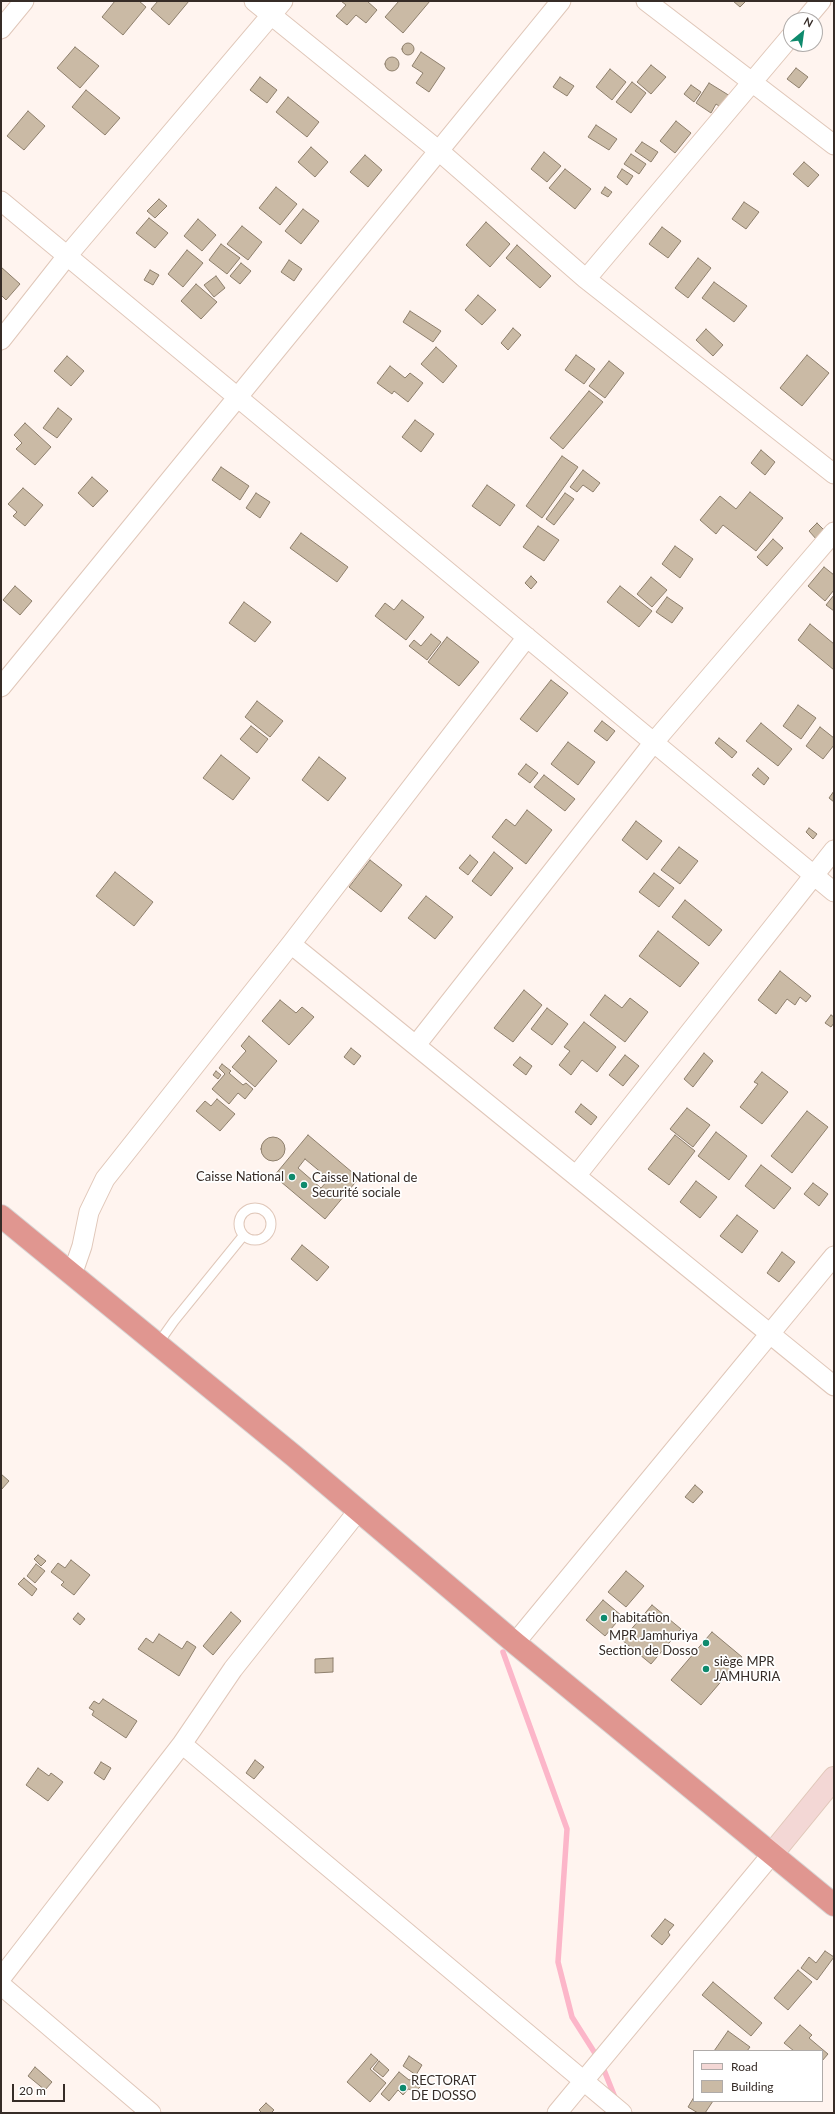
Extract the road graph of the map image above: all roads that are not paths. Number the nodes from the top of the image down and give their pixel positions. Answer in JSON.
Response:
{"nodes":[{"id":1,"x":24,"y":1,"type":"edge"},
{"id":2,"x":254,"y":1,"type":"edge"},
{"id":3,"x":561,"y":1,"type":"edge"},
{"id":4,"x":646,"y":1,"type":"edge"},
{"id":5,"x":821,"y":1,"type":"edge"},
{"id":6,"x":277,"y":8,"type":"edge"},
{"id":7,"x":812,"y":12,"type":"edge"},
{"id":8,"x":1,"y":29,"type":"edge"},
{"id":9,"x":783,"y":46,"type":"edge"},
{"id":10,"x":752,"y":83,"type":"junction"},
{"id":11,"x":834,"y":145,"type":"edge"},
{"id":12,"x":439,"y":151,"type":"junction"},
{"id":13,"x":1,"y":201,"type":"edge"},
{"id":14,"x":67,"y":256,"type":"junction"},
{"id":15,"x":586,"y":279,"type":"junction"},
{"id":16,"x":1,"y":340,"type":"edge"},
{"id":17,"x":239,"y":398,"type":"junction"},
{"id":18,"x":834,"y":474,"type":"edge"},
{"id":19,"x":834,"y":532,"type":"edge"},
{"id":20,"x":527,"y":637,"type":"junction"},
{"id":21,"x":1,"y":687,"type":"edge"},
{"id":22,"x":654,"y":742,"type":"junction"},
{"id":23,"x":834,"y":850,"type":"edge"},
{"id":24,"x":814,"y":875,"type":"junction"},
{"id":25,"x":834,"y":892,"type":"edge"},
{"id":26,"x":291,"y":944,"type":"junction"},
{"id":27,"x":416,"y":1045,"type":"junction"},
{"id":28,"x":576,"y":1176,"type":"junction"},
{"id":29,"x":1,"y":1216,"type":"edge"},
{"id":30,"x":243,"y":1236,"type":"dead end"},
{"id":31,"x":834,"y":1256,"type":"edge"},
{"id":32,"x":72,"y":1275,"type":"junction"},
{"id":33,"x":770,"y":1333,"type":"junction"},
{"id":34,"x":157,"y":1345,"type":"junction"},
{"id":35,"x":834,"y":1386,"type":"edge"},
{"id":36,"x":358,"y":1511,"type":"junction"},
{"id":37,"x":515,"y":1643,"type":"junction"},
{"id":38,"x":182,"y":1744,"type":"junction"},
{"id":39,"x":834,"y":1778,"type":"edge"},
{"id":40,"x":772,"y":1854,"type":"junction"},
{"id":41,"x":834,"y":1904,"type":"edge"},
{"id":42,"x":1,"y":1978,"type":"edge"},
{"id":43,"x":1,"y":1985,"type":"edge"},
{"id":44,"x":583,"y":2080,"type":"junction"},
{"id":45,"x":151,"y":2113,"type":"edge"},
{"id":46,"x":557,"y":2113,"type":"edge"},
{"id":47,"x":622,"y":2113,"type":"edge"}],
"edges":[{"from":1,"to":8,"type":"street"},
{"from":2,"to":6,"type":"street"},
{"from":3,"to":12,"type":"street"},
{"from":4,"to":10,"type":"street"},
{"from":5,"to":7,"type":"street"},
{"from":6,"to":12,"type":"street"},
{"from":6,"to":14,"type":"street"},
{"from":9,"to":10,"type":"street"},
{"from":10,"to":11,"type":"street"},
{"from":10,"to":15,"type":"street"},
{"from":12,"to":15,"type":"street"},
{"from":12,"to":17,"type":"street"},
{"from":13,"to":14,"type":"street"},
{"from":14,"to":16,"type":"street"},
{"from":14,"to":17,"type":"street"},
{"from":15,"to":18,"type":"street"},
{"from":17,"to":20,"type":"street"},
{"from":17,"to":21,"type":"street"},
{"from":19,"to":22,"type":"street"},
{"from":20,"to":22,"type":"street"},
{"from":20,"to":26,"type":"street"},
{"from":22,"to":24,"type":"street"},
{"from":22,"to":27,"type":"street"},
{"from":23,"to":24,"type":"street"},
{"from":24,"to":25,"type":"street"},
{"from":24,"to":28,"type":"street"},
{"from":26,"to":27,"type":"street"},
{"from":26,"to":32,"type":"street"},
{"from":27,"to":28,"type":"street"},
{"from":28,"to":33,"type":"street"},
{"from":29,"to":32,"type":"highway"},
{"from":30,"to":34,"type":"lane"},
{"from":31,"to":33,"type":"street"},
{"from":32,"to":34,"type":"highway"},
{"from":33,"to":35,"type":"street"},
{"from":33,"to":37,"type":"street"},
{"from":34,"to":36,"type":"highway"},
{"from":36,"to":37,"type":"highway"},
{"from":36,"to":38,"type":"street"},
{"from":37,"to":40,"type":"highway"},
{"from":38,"to":42,"type":"street"},
{"from":38,"to":44,"type":"street"},
{"from":39,"to":40,"type":"main road"},
{"from":40,"to":41,"type":"highway"},
{"from":40,"to":44,"type":"street"},
{"from":43,"to":45,"type":"street"},
{"from":44,"to":46,"type":"street"},
{"from":44,"to":47,"type":"street"}]}
